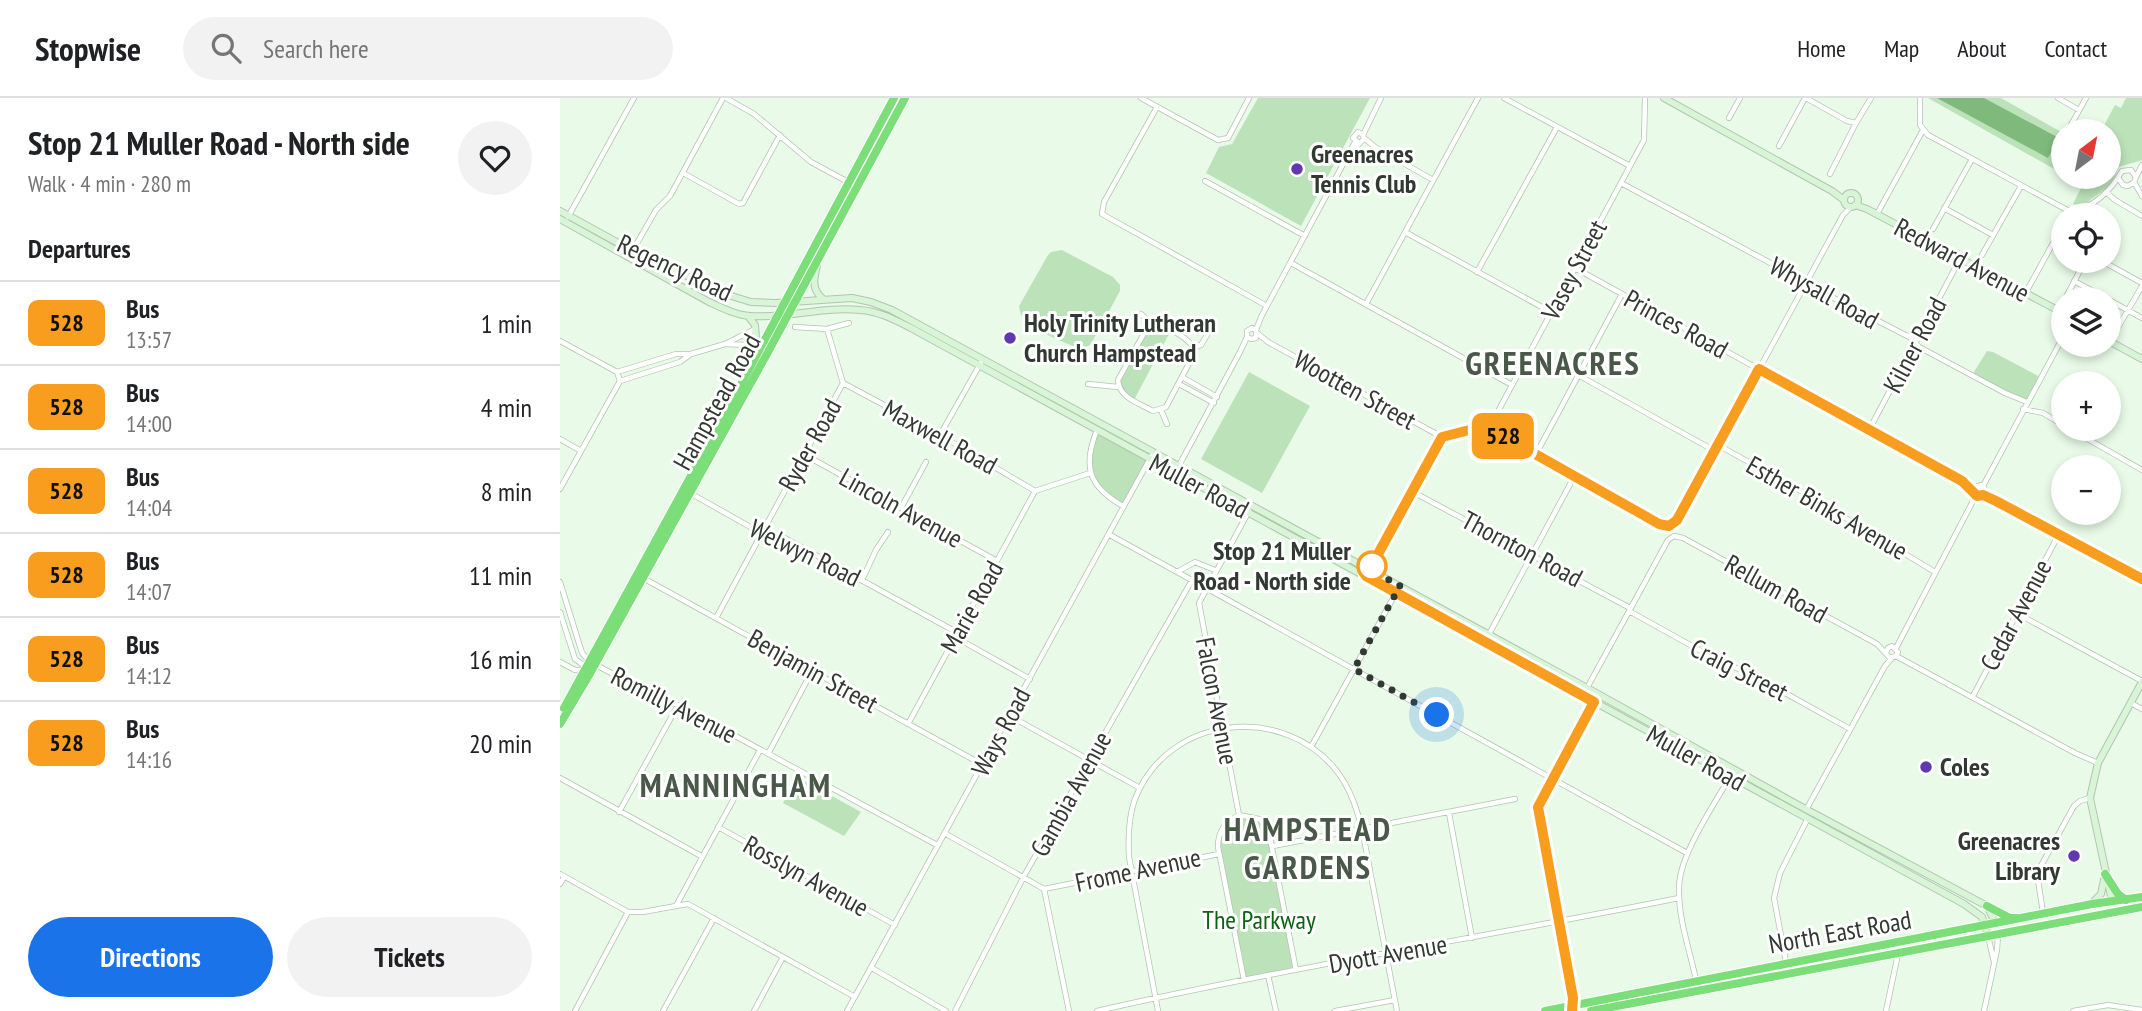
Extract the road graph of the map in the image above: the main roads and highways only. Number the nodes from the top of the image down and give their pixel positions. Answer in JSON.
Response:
{"nodes":[{"id":1,"x":892,"y":98,"type":"edge"},
{"id":2,"x":1663,"y":99,"type":"edge"},
{"id":3,"x":904,"y":101,"type":"edge"},
{"id":4,"x":852,"y":184,"type":"junction"},
{"id":5,"x":560,"y":211,"type":"edge"},
{"id":6,"x":565,"y":219,"type":"edge"},
{"id":7,"x":631,"y":254,"type":"junction"},
{"id":8,"x":819,"y":256,"type":"junction"},
{"id":9,"x":824,"y":299,"type":"junction"},
{"id":10,"x":796,"y":301,"type":"junction"},
{"id":11,"x":785,"y":303,"type":"junction"},
{"id":12,"x":2051,"y":308,"type":"edge"},
{"id":13,"x":790,"y":313,"type":"junction"},
{"id":14,"x":779,"y":315,"type":"junction"},
{"id":15,"x":748,"y":316,"type":"junction"},
{"id":16,"x":2121,"y":348,"type":"edge"},
{"id":17,"x":757,"y":354,"type":"junction"},
{"id":18,"x":2142,"y":359,"type":"edge"},
{"id":19,"x":1151,"y":456,"type":"junction"},
{"id":20,"x":687,"y":491,"type":"junction"},
{"id":21,"x":1398,"y":589,"type":"junction"},
{"id":22,"x":589,"y":668,"type":"junction"},
{"id":23,"x":2142,"y":682,"type":"edge"},
{"id":24,"x":1598,"y":694,"type":"junction"},
{"id":25,"x":1594,"y":702,"type":"junction"},
{"id":26,"x":560,"y":714,"type":"edge"},
{"id":27,"x":560,"y":724,"type":"edge"},
{"id":28,"x":1918,"y":874,"type":"junction"},
{"id":29,"x":2105,"y":874,"type":"junction"},
{"id":30,"x":2142,"y":897,"type":"edge"},
{"id":31,"x":2126,"y":900,"type":"junction"},
{"id":32,"x":2112,"y":901,"type":"junction"},
{"id":33,"x":2092,"y":904,"type":"junction"},
{"id":34,"x":1987,"y":906,"type":"junction"},
{"id":35,"x":2142,"y":906,"type":"edge"},
{"id":36,"x":2114,"y":912,"type":"junction"},
{"id":37,"x":2020,"y":919,"type":"junction"},
{"id":38,"x":1996,"y":923,"type":"junction"},
{"id":39,"x":1986,"y":925,"type":"junction"},
{"id":40,"x":1998,"y":934,"type":"junction"},
{"id":41,"x":1988,"y":936,"type":"junction"},
{"id":42,"x":1897,"y":948,"type":"junction"},
{"id":43,"x":1786,"y":962,"type":"junction"},
{"id":44,"x":1788,"y":974,"type":"junction"},
{"id":45,"x":1696,"y":980,"type":"junction"},
{"id":46,"x":1699,"y":992,"type":"junction"},
{"id":47,"x":1573,"y":1008,"type":"edge"},
{"id":48,"x":1545,"y":1011,"type":"edge"},
{"id":49,"x":1591,"y":1011,"type":"edge"}],
"edges":[{"from":1,"to":3,"type":"highway"},
{"from":1,"to":4,"type":"highway","name":"Hampstead Road"},
{"from":2,"to":12,"type":"main road","name":"Redward Avenue"},
{"from":3,"to":4,"type":"highway","name":"Hampstead Road"},
{"from":4,"to":8,"type":"highway","name":"Hampstead Road"},
{"from":4,"to":11,"type":"highway","name":"Hampstead Road"},
{"from":5,"to":6,"type":"main road","name":"Regency Road"},
{"from":6,"to":7,"type":"main road","name":"Regency Road"},
{"from":7,"to":11,"type":"main road","name":"Regency Road"},
{"from":7,"to":15,"type":"main road","name":"Regency Road"},
{"from":8,"to":9,"type":"main road"},
{"from":8,"to":10,"type":"highway","name":"Hampstead Road"},
{"from":9,"to":10,"type":"main road","name":"Muller Road"},
{"from":9,"to":19,"type":"main road","name":"Muller Road"},
{"from":10,"to":11,"type":"main road","name":"Regency Road"},
{"from":10,"to":13,"type":"highway","name":"Hampstead Road"},
{"from":11,"to":14,"type":"highway","name":"Hampstead Road"},
{"from":13,"to":14,"type":"main road","name":"Regency Road"},
{"from":13,"to":19,"type":"main road","name":"Muller Road"},
{"from":13,"to":20,"type":"highway","name":"Hampstead Road"},
{"from":14,"to":15,"type":"main road","name":"Regency Road"},
{"from":14,"to":17,"type":"highway","name":"Hampstead Road"},
{"from":15,"to":17,"type":"main road"},
{"from":16,"to":18,"type":"main road"},
{"from":17,"to":20,"type":"highway","name":"Hampstead Road"},
{"from":19,"to":21,"type":"main road","name":"Muller Road"},
{"from":20,"to":22,"type":"highway","name":"Hampstead Road"},
{"from":21,"to":24,"type":"main road","name":"Muller Road"},
{"from":21,"to":25,"type":"main road","name":"Muller Road"},
{"from":22,"to":26,"type":"highway","name":"Hampstead Road"},
{"from":22,"to":27,"type":"highway","name":"Hampstead Road"},
{"from":23,"to":29,"type":"main road"},
{"from":24,"to":25,"type":"main road"},
{"from":24,"to":28,"type":"main road","name":"Muller Road"},
{"from":25,"to":28,"type":"main road","name":"Muller Road"},
{"from":25,"to":47,"type":"main road"},
{"from":28,"to":34,"type":"main road","name":"Muller Road"},
{"from":28,"to":39,"type":"main road","name":"Muller Road"},
{"from":29,"to":31,"type":"highway"},
{"from":29,"to":32,"type":"main road"},
{"from":29,"to":33,"type":"main road"},
{"from":30,"to":31,"type":"highway","name":"North East Road"},
{"from":31,"to":32,"type":"highway","name":"North East Road"},
{"from":32,"to":33,"type":"highway","name":"North East Road"},
{"from":32,"to":36,"type":"highway"},
{"from":33,"to":37,"type":"highway","name":"North East Road"},
{"from":34,"to":37,"type":"highway"},
{"from":34,"to":38,"type":"main road"},
{"from":35,"to":36,"type":"highway","name":"North East Road"},
{"from":36,"to":40,"type":"highway","name":"North East Road"},
{"from":37,"to":38,"type":"highway","name":"North East Road"},
{"from":38,"to":39,"type":"highway","name":"North East Road"},
{"from":38,"to":40,"type":"highway"},
{"from":39,"to":41,"type":"main road"},
{"from":39,"to":42,"type":"highway","name":"North East Road"},
{"from":40,"to":41,"type":"highway","name":"North East Road"},
{"from":41,"to":42,"type":"highway","name":"North East Road"},
{"from":42,"to":43,"type":"highway","name":"North East Road"},
{"from":42,"to":44,"type":"highway","name":"North East Road"},
{"from":43,"to":44,"type":"highway"},
{"from":43,"to":45,"type":"highway","name":"North East Road"},
{"from":44,"to":46,"type":"highway","name":"North East Road"},
{"from":45,"to":46,"type":"highway"},
{"from":45,"to":47,"type":"highway","name":"North East Road"},
{"from":46,"to":49,"type":"highway","name":"North East Road"},
{"from":47,"to":48,"type":"highway","name":"North East Road"}]}
